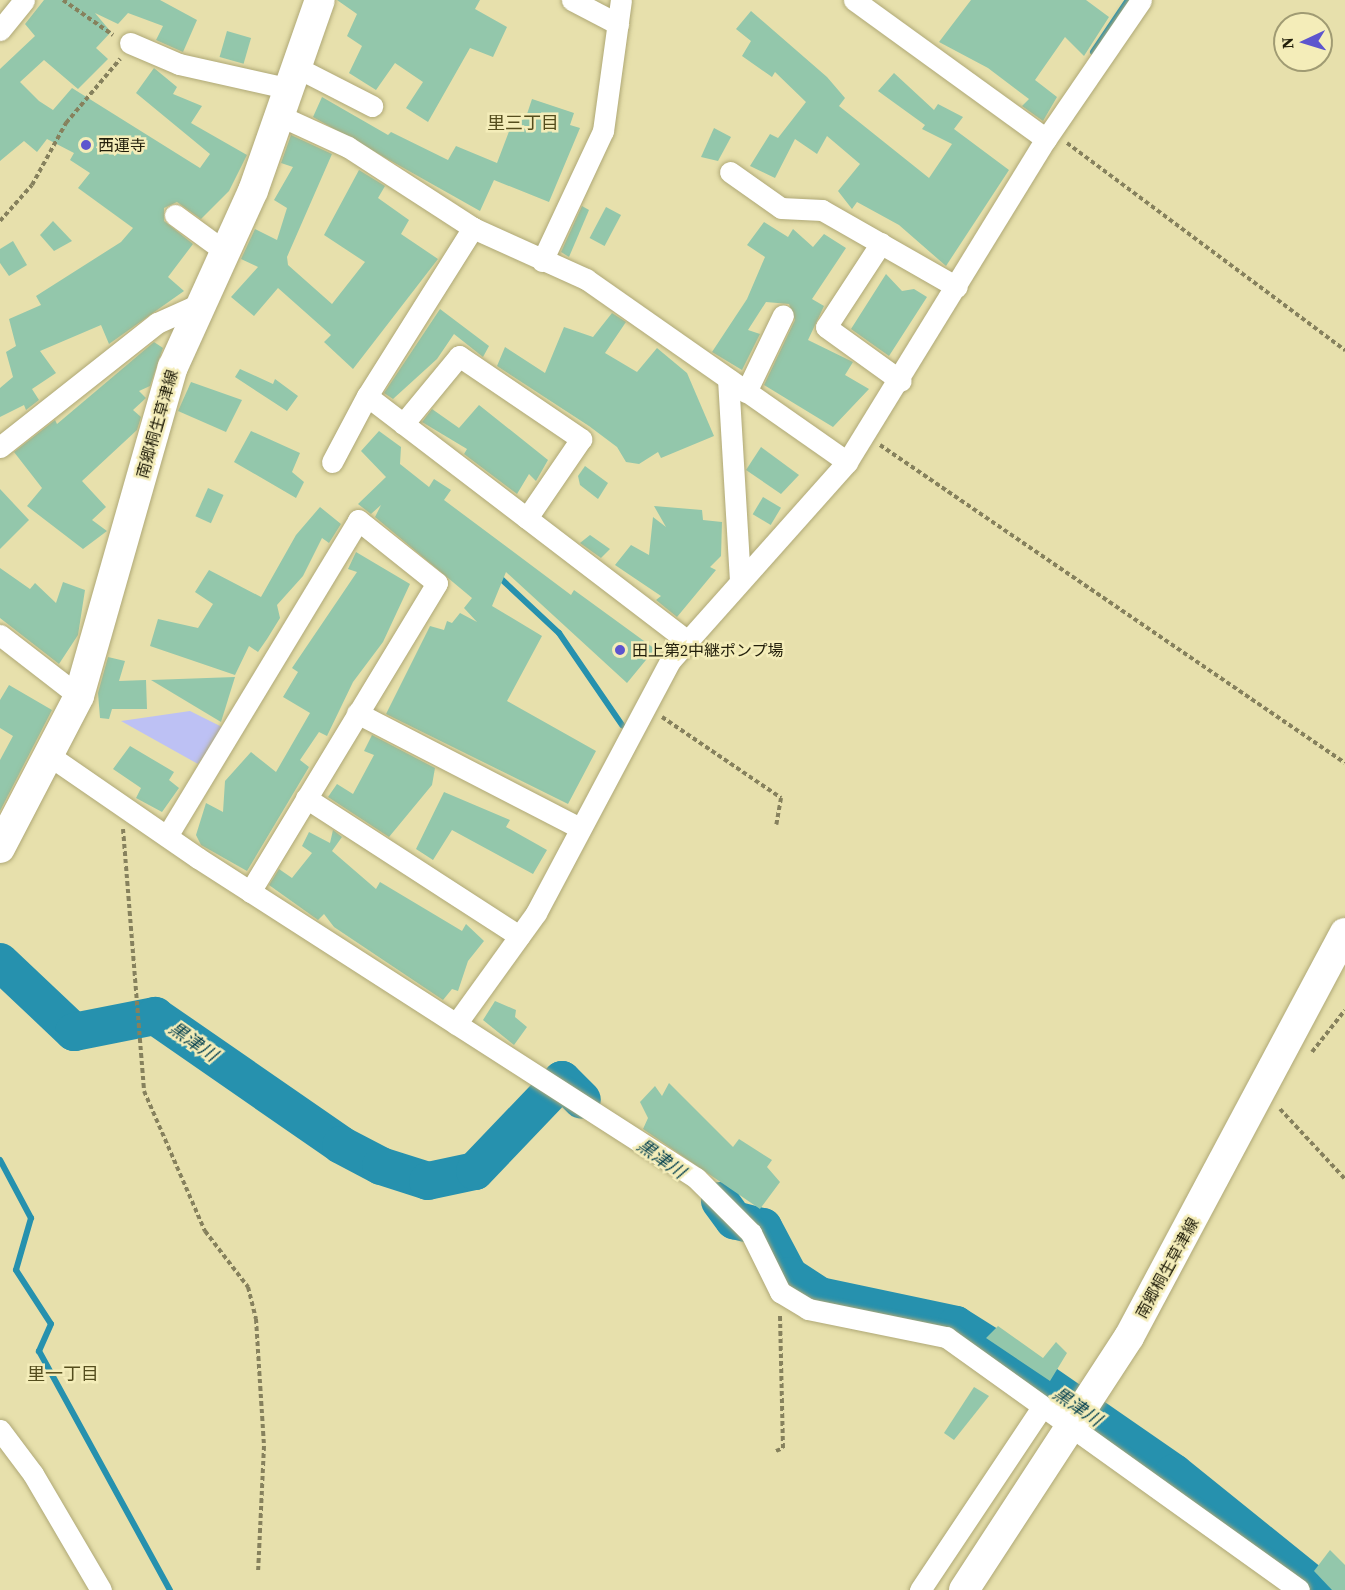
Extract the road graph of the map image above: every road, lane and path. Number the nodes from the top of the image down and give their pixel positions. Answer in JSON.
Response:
{"nodes":[{"id":1,"x":24,"y":0,"type":"edge"},
{"id":2,"x":63,"y":0,"type":"edge"},
{"id":3,"x":320,"y":0,"type":"edge"},
{"id":4,"x":572,"y":0,"type":"edge"},
{"id":5,"x":621,"y":0,"type":"edge"},
{"id":6,"x":854,"y":0,"type":"edge"},
{"id":7,"x":1141,"y":0,"type":"edge"},
{"id":8,"x":618,"y":24,"type":"junction"},
{"id":9,"x":0,"y":30,"type":"edge"},
{"id":10,"x":130,"y":43,"type":"junction"},
{"id":11,"x":285,"y":90,"type":"junction"},
{"id":12,"x":372,"y":106,"type":"dead end"},
{"id":13,"x":1048,"y":136,"type":"junction"},
{"id":14,"x":730,"y":172,"type":"dead end"},
{"id":15,"x":175,"y":215,"type":"dead end"},
{"id":16,"x":0,"y":221,"type":"edge"},
{"id":17,"x":473,"y":228,"type":"junction"},
{"id":18,"x":881,"y":243,"type":"junction"},
{"id":19,"x":223,"y":250,"type":"junction"},
{"id":20,"x":542,"y":261,"type":"junction"},
{"id":21,"x":957,"y":287,"type":"junction"},
{"id":22,"x":197,"y":305,"type":"junction"},
{"id":23,"x":783,"y":315,"type":"dead end"},
{"id":24,"x":1345,"y":350,"type":"edge"},
{"id":25,"x":728,"y":379,"type":"junction"},
{"id":26,"x":901,"y":381,"type":"junction"},
{"id":27,"x":746,"y":392,"type":"junction"},
{"id":28,"x":367,"y":396,"type":"junction"},
{"id":29,"x":403,"y":424,"type":"junction"},
{"id":30,"x":864,"y":434,"type":"junction"},
{"id":31,"x":0,"y":447,"type":"edge"},
{"id":32,"x":332,"y":462,"type":"dead end"},
{"id":33,"x":847,"y":462,"type":"junction"},
{"id":34,"x":527,"y":518,"type":"junction"},
{"id":35,"x":740,"y":580,"type":"junction"},
{"id":36,"x":0,"y":635,"type":"edge"},
{"id":37,"x":688,"y":641,"type":"junction"},
{"id":38,"x":79,"y":696,"type":"junction"},
{"id":39,"x":644,"y":705,"type":"junction"},
{"id":40,"x":357,"y":713,"type":"junction"},
{"id":41,"x":50,"y":756,"type":"junction"},
{"id":42,"x":1345,"y":763,"type":"edge"},
{"id":43,"x":306,"y":798,"type":"junction"},
{"id":44,"x":136,"y":815,"type":"junction"},
{"id":45,"x":776,"y":825,"type":"dead end"},
{"id":46,"x":578,"y":827,"type":"junction"},
{"id":47,"x":168,"y":836,"type":"junction"},
{"id":48,"x":0,"y":848,"type":"edge"},
{"id":49,"x":250,"y":892,"type":"junction"},
{"id":50,"x":1345,"y":933,"type":"edge"},
{"id":51,"x":519,"y":936,"type":"junction"},
{"id":52,"x":456,"y":1024,"type":"junction"},
{"id":53,"x":1259,"y":1096,"type":"junction"},
{"id":54,"x":1345,"y":1179,"type":"edge"},
{"id":55,"x":780,"y":1292,"type":"junction"},
{"id":56,"x":1042,"y":1407,"type":"junction"},
{"id":57,"x":1072,"y":1428,"type":"junction"},
{"id":58,"x":0,"y":1430,"type":"edge"},
{"id":59,"x":776,"y":1451,"type":"dead end"},
{"id":60,"x":258,"y":1572,"type":"dead end"},
{"id":61,"x":101,"y":1590,"type":"edge"},
{"id":62,"x":920,"y":1590,"type":"edge"},
{"id":63,"x":964,"y":1590,"type":"edge"},
{"id":64,"x":1299,"y":1590,"type":"edge"}],
"edges":[{"from":1,"to":9,"type":"street"},
{"from":2,"to":10,"type":"path"},
{"from":3,"to":11,"type":"main road","name":"南郷桐生草津線"},
{"from":4,"to":8,"type":"street"},
{"from":5,"to":8,"type":"street"},
{"from":6,"to":13,"type":"street"},
{"from":7,"to":13,"type":"street"},
{"from":8,"to":20,"type":"street"},
{"from":10,"to":11,"type":"street"},
{"from":10,"to":16,"type":"path"},
{"from":11,"to":12,"type":"street"},
{"from":11,"to":17,"type":"street"},
{"from":11,"to":19,"type":"main road","name":"南郷桐生草津線"},
{"from":13,"to":21,"type":"street"},
{"from":13,"to":24,"type":"path"},
{"from":14,"to":18,"type":"street"},
{"from":15,"to":19,"type":"street"},
{"from":17,"to":20,"type":"street"},
{"from":17,"to":28,"type":"street"},
{"from":18,"to":21,"type":"street"},
{"from":18,"to":26,"type":"street"},
{"from":19,"to":22,"type":"main road","name":"南郷桐生草津線"},
{"from":20,"to":25,"type":"street"},
{"from":21,"to":26,"type":"street"},
{"from":22,"to":31,"type":"street"},
{"from":22,"to":38,"type":"main road","name":"南郷桐生草津線"},
{"from":23,"to":27,"type":"street"},
{"from":25,"to":27,"type":"street"},
{"from":25,"to":35,"type":"street"},
{"from":26,"to":30,"type":"street"},
{"from":27,"to":33,"type":"street"},
{"from":28,"to":29,"type":"street"},
{"from":28,"to":32,"type":"street"},
{"from":29,"to":34,"type":"street"},
{"from":29,"to":34,"type":"street"},
{"from":30,"to":33,"type":"street"},
{"from":30,"to":42,"type":"path"},
{"from":33,"to":35,"type":"street"},
{"from":34,"to":37,"type":"street"},
{"from":35,"to":37,"type":"street"},
{"from":36,"to":38,"type":"street"},
{"from":37,"to":39,"type":"street"},
{"from":38,"to":41,"type":"main road","name":"南郷桐生草津線"},
{"from":39,"to":45,"type":"path"},
{"from":39,"to":46,"type":"street"},
{"from":40,"to":43,"type":"street"},
{"from":40,"to":46,"type":"street"},
{"from":40,"to":47,"type":"street"},
{"from":41,"to":44,"type":"street"},
{"from":41,"to":48,"type":"main road","name":"南郷桐生草津線"},
{"from":43,"to":49,"type":"street"},
{"from":43,"to":51,"type":"street"},
{"from":44,"to":47,"type":"street"},
{"from":44,"to":60,"type":"path"},
{"from":46,"to":51,"type":"street"},
{"from":47,"to":49,"type":"street"},
{"from":49,"to":52,"type":"street"},
{"from":50,"to":53,"type":"main road","name":"南郷桐生草津線"},
{"from":51,"to":52,"type":"street"},
{"from":52,"to":55,"type":"street"},
{"from":53,"to":54,"type":"path"},
{"from":53,"to":57,"type":"main road","name":"南郷桐生草津線"},
{"from":55,"to":56,"type":"street"},
{"from":55,"to":59,"type":"path"},
{"from":56,"to":57,"type":"street"},
{"from":56,"to":62,"type":"street"},
{"from":57,"to":63,"type":"main road","name":"南郷桐生草津線"},
{"from":57,"to":64,"type":"street"},
{"from":58,"to":61,"type":"street"}]}
